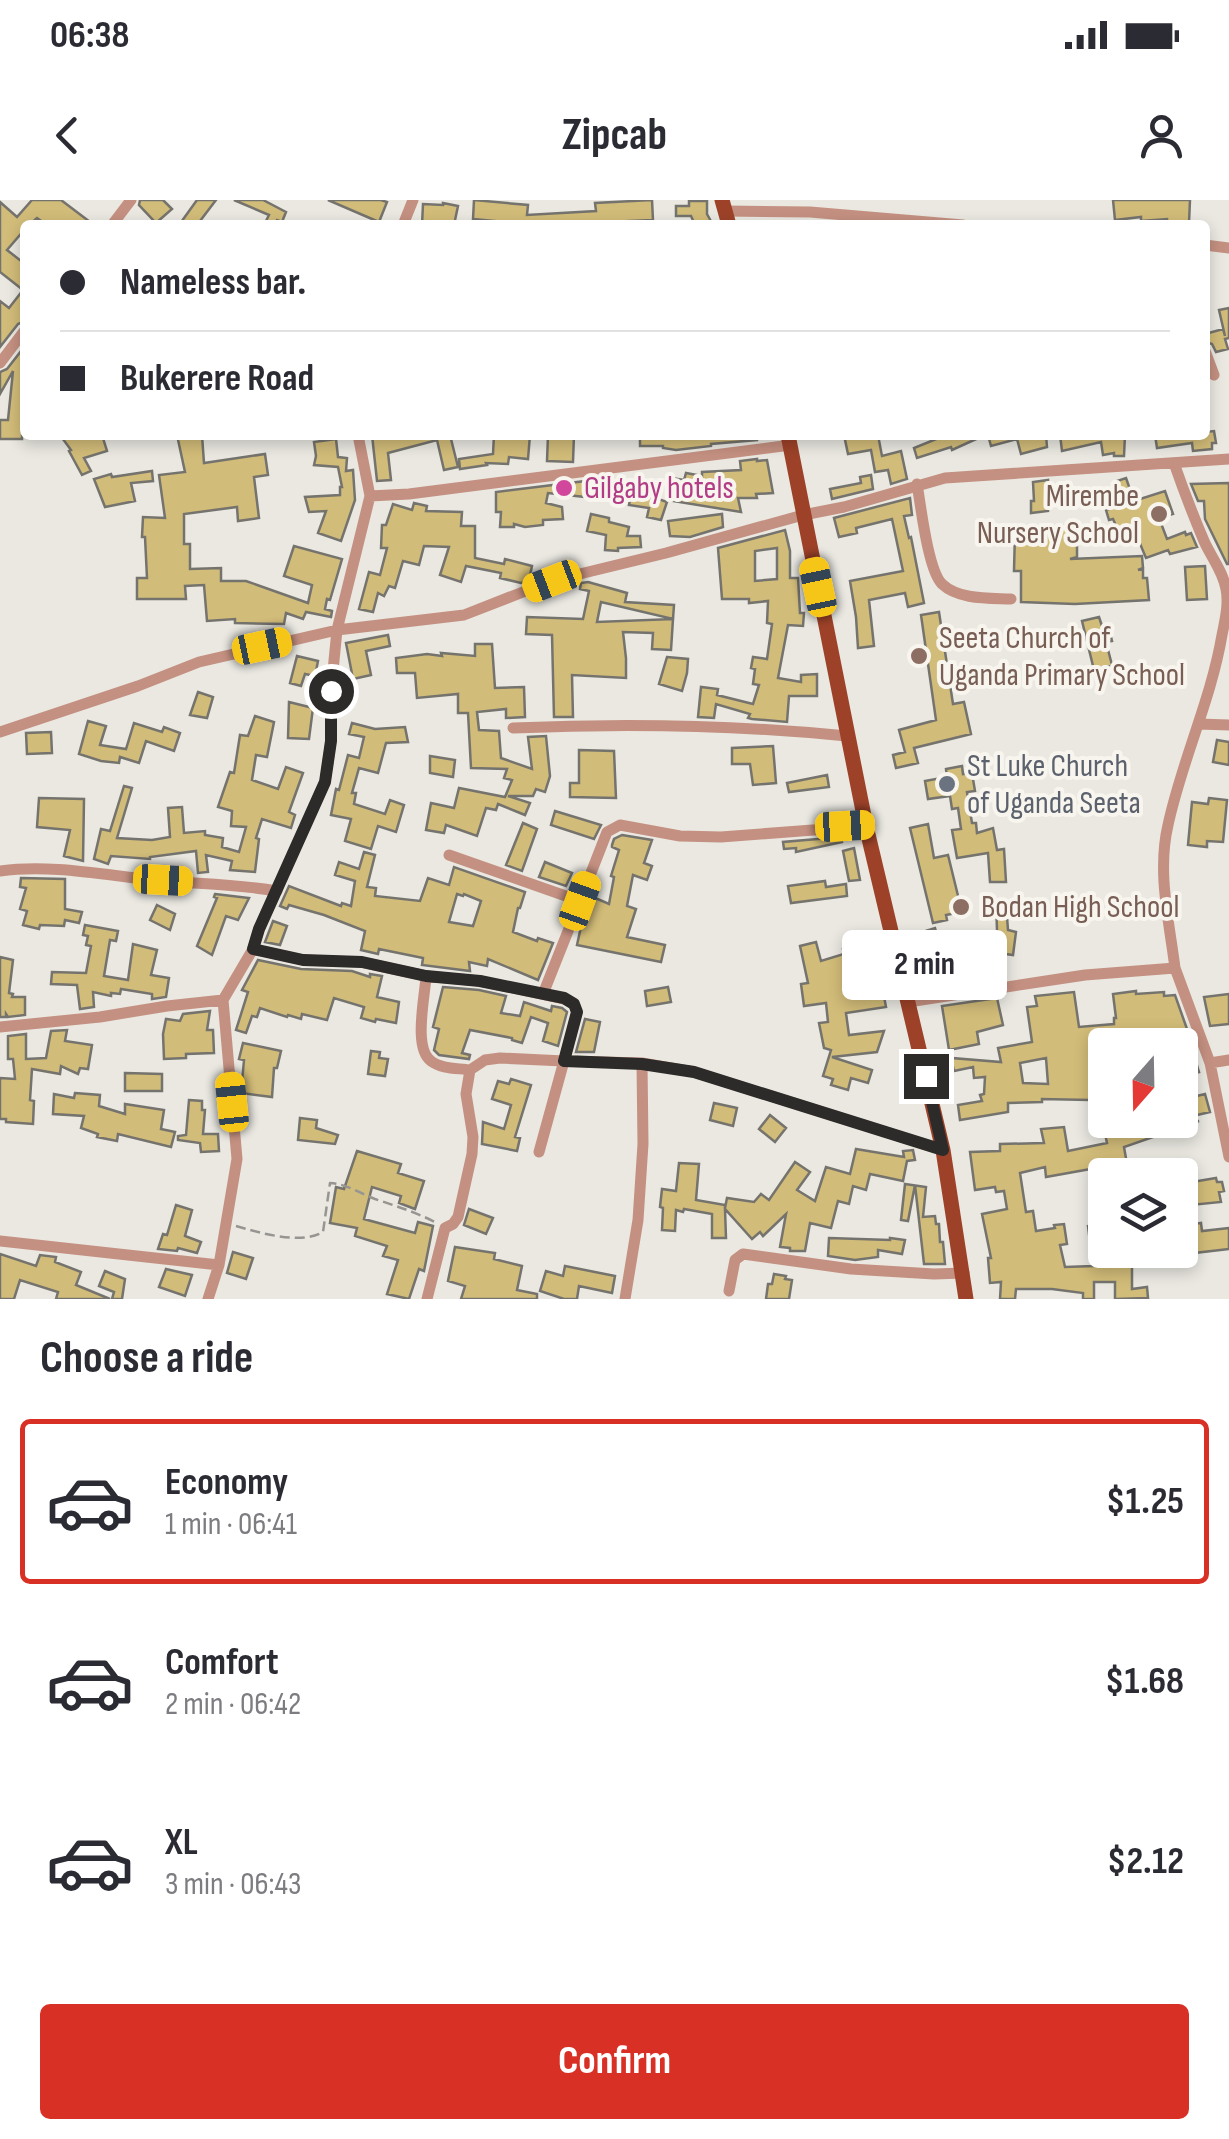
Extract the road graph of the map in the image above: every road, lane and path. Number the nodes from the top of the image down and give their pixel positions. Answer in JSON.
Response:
{"nodes":[{"id":1,"x":725,"y":212,"type":"edge"},
{"id":2,"x":904,"y":220,"type":"edge"},
{"id":3,"x":20,"y":337,"type":"edge"},
{"id":4,"x":0,"y":363,"type":"edge"},
{"id":5,"x":1210,"y":364,"type":"edge"},
{"id":6,"x":1214,"y":375,"type":"dead end"},
{"id":7,"x":359,"y":440,"type":"edge"},
{"id":8,"x":790,"y":440,"type":"edge"},
{"id":9,"x":1229,"y":459,"type":"edge"},
{"id":10,"x":1174,"y":463,"type":"junction"},
{"id":11,"x":917,"y":484,"type":"junction"},
{"id":12,"x":370,"y":496,"type":"junction"},
{"id":13,"x":803,"y":515,"type":"junction"},
{"id":14,"x":1011,"y":599,"type":"dead end"},
{"id":15,"x":337,"y":630,"type":"junction"},
{"id":16,"x":1199,"y":724,"type":"junction"},
{"id":17,"x":1229,"y":725,"type":"edge"},
{"id":18,"x":513,"y":728,"type":"dead end"},
{"id":19,"x":0,"y":732,"type":"edge"},
{"id":20,"x":848,"y":736,"type":"junction"},
{"id":21,"x":866,"y":826,"type":"junction"},
{"id":22,"x":450,"y":855,"type":"dead end"},
{"id":23,"x":0,"y":871,"type":"edge"},
{"id":24,"x":277,"y":891,"type":"junction"},
{"id":25,"x":580,"y":901,"type":"junction"},
{"id":26,"x":253,"y":949,"type":"junction"},
{"id":27,"x":1175,"y":968,"type":"junction"},
{"id":28,"x":426,"y":976,"type":"junction"},
{"id":29,"x":543,"y":994,"type":"junction"},
{"id":30,"x":223,"y":1000,"type":"junction"},
{"id":31,"x":908,"y":1002,"type":"junction"},
{"id":32,"x":0,"y":1028,"type":"edge"},
{"id":33,"x":1229,"y":1060,"type":"edge"},
{"id":34,"x":564,"y":1061,"type":"junction"},
{"id":35,"x":1210,"y":1063,"type":"junction"},
{"id":36,"x":642,"y":1064,"type":"junction"},
{"id":37,"x":470,"y":1070,"type":"junction"},
{"id":38,"x":943,"y":1150,"type":"junction"},
{"id":39,"x":539,"y":1152,"type":"dead end"},
{"id":40,"x":1229,"y":1157,"type":"edge"},
{"id":41,"x":226,"y":1224,"type":"junction"},
{"id":42,"x":444,"y":1228,"type":"junction"},
{"id":43,"x":0,"y":1241,"type":"edge"},
{"id":44,"x":219,"y":1265,"type":"junction"},
{"id":45,"x":964,"y":1272,"type":"junction"},
{"id":46,"x":729,"y":1291,"type":"dead end"},
{"id":47,"x":208,"y":1299,"type":"edge"},
{"id":48,"x":427,"y":1299,"type":"edge"},
{"id":49,"x":625,"y":1299,"type":"edge"},
{"id":50,"x":966,"y":1299,"type":"edge"}],
"edges":[{"from":1,"to":2,"type":"street"},
{"from":3,"to":4,"type":"street"},
{"from":5,"to":6,"type":"street"},
{"from":7,"to":12,"type":"street"},
{"from":8,"to":12,"type":"street"},
{"from":8,"to":13,"type":"main road"},
{"from":9,"to":10,"type":"street"},
{"from":10,"to":11,"type":"street"},
{"from":10,"to":16,"type":"street"},
{"from":11,"to":13,"type":"street"},
{"from":11,"to":14,"type":"street"},
{"from":12,"to":15,"type":"street"},
{"from":13,"to":15,"type":"street"},
{"from":13,"to":20,"type":"main road"},
{"from":15,"to":19,"type":"street"},
{"from":15,"to":24,"type":"street"},
{"from":16,"to":17,"type":"street"},
{"from":16,"to":27,"type":"street"},
{"from":18,"to":20,"type":"street"},
{"from":20,"to":21,"type":"main road"},
{"from":21,"to":25,"type":"street"},
{"from":21,"to":31,"type":"main road"},
{"from":22,"to":25,"type":"street"},
{"from":23,"to":24,"type":"street"},
{"from":24,"to":26,"type":"street"},
{"from":25,"to":29,"type":"street"},
{"from":26,"to":28,"type":"street"},
{"from":26,"to":30,"type":"street"},
{"from":27,"to":31,"type":"street"},
{"from":27,"to":35,"type":"street"},
{"from":28,"to":29,"type":"street"},
{"from":28,"to":37,"type":"street"},
{"from":29,"to":34,"type":"street"},
{"from":30,"to":32,"type":"street"},
{"from":30,"to":41,"type":"street"},
{"from":31,"to":38,"type":"main road"},
{"from":33,"to":35,"type":"street"},
{"from":34,"to":36,"type":"street"},
{"from":34,"to":37,"type":"street"},
{"from":34,"to":39,"type":"street"},
{"from":35,"to":40,"type":"street"},
{"from":36,"to":38,"type":"street"},
{"from":36,"to":49,"type":"street"},
{"from":37,"to":42,"type":"street"},
{"from":38,"to":45,"type":"main road"},
{"from":41,"to":42,"type":"path"},
{"from":41,"to":44,"type":"street"},
{"from":42,"to":48,"type":"street"},
{"from":43,"to":44,"type":"street"},
{"from":44,"to":47,"type":"street"},
{"from":45,"to":46,"type":"street"},
{"from":45,"to":50,"type":"main road"}]}
